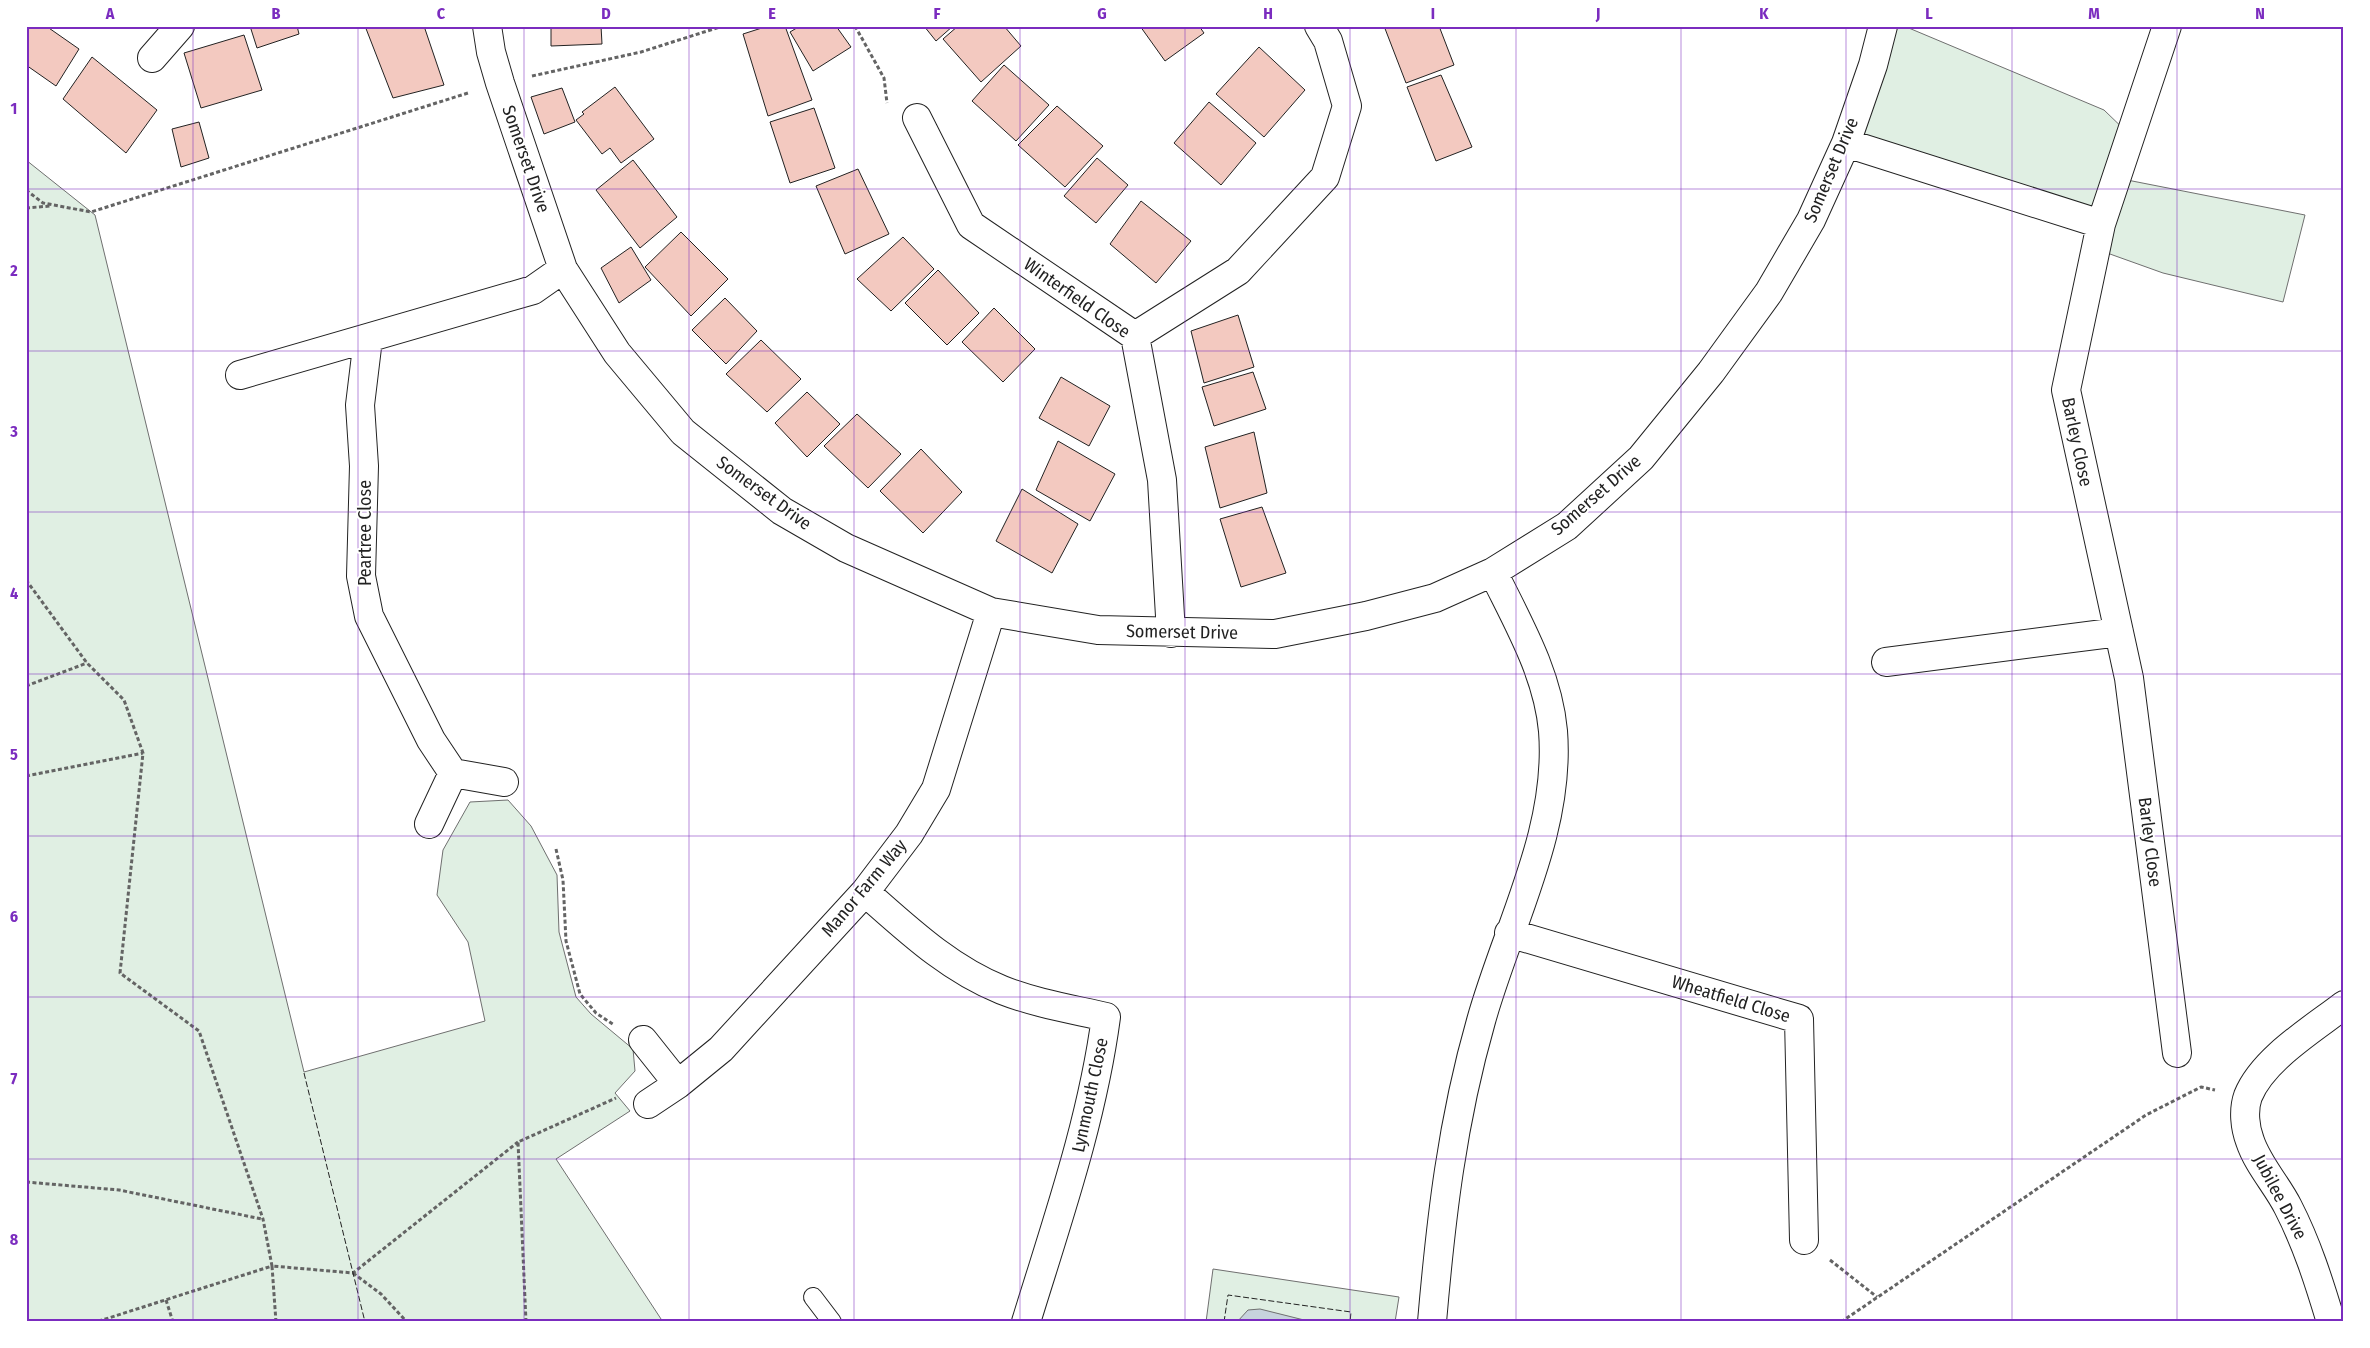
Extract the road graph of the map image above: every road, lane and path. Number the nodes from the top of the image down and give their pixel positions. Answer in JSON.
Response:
{"nodes":[{"id":1,"x":180,"y":26,"type":"edge"},
{"id":2,"x":488,"y":26,"type":"edge"},
{"id":3,"x":722,"y":26,"type":"edge"},
{"id":4,"x":855,"y":26,"type":"edge"},
{"id":5,"x":1319,"y":26,"type":"edge"},
{"id":6,"x":1882,"y":26,"type":"edge"},
{"id":7,"x":2167,"y":26,"type":"edge"},
{"id":8,"x":152,"y":58,"type":"dead end"},
{"id":9,"x":500,"y":83,"type":"junction"},
{"id":10,"x":917,"y":118,"type":"joint"},
{"id":11,"x":1846,"y":143,"type":"junction"},
{"id":12,"x":26,"y":190,"type":"edge"},
{"id":13,"x":55,"y":205,"type":"junction"},
{"id":14,"x":26,"y":208,"type":"edge"},
{"id":15,"x":2101,"y":224,"type":"junction"},
{"id":16,"x":563,"y":269,"type":"junction"},
{"id":17,"x":1134,"y":336,"type":"junction"},
{"id":18,"x":368,"y":339,"type":"junction"},
{"id":19,"x":240,"y":375,"type":"dead end"},
{"id":20,"x":1493,"y":572,"type":"junction"},
{"id":21,"x":26,"y":580,"type":"edge"},
{"id":22,"x":991,"y":612,"type":"junction"},
{"id":23,"x":2119,"y":632,"type":"junction"},
{"id":24,"x":1170,"y":633,"type":"junction"},
{"id":25,"x":1886,"y":662,"type":"dead end"},
{"id":26,"x":87,"y":663,"type":"junction"},
{"id":27,"x":26,"y":686,"type":"edge"},
{"id":28,"x":143,"y":753,"type":"junction"},
{"id":29,"x":453,"y":773,"type":"junction"},
{"id":30,"x":26,"y":776,"type":"edge"},
{"id":31,"x":504,"y":782,"type":"dead end"},
{"id":32,"x":429,"y":824,"type":"dead end"},
{"id":33,"x":556,"y":849,"type":"dead end"},
{"id":34,"x":865,"y":892,"type":"junction"},
{"id":35,"x":1509,"y":933,"type":"junction"},
{"id":36,"x":2344,"y":1005,"type":"edge"},
{"id":37,"x":643,"y":1040,"type":"joint"},
{"id":38,"x":2177,"y":1053,"type":"dead end"},
{"id":39,"x":678,"y":1084,"type":"junction"},
{"id":40,"x":2248,"y":1097,"type":"junction"},
{"id":41,"x":648,"y":1104,"type":"joint"},
{"id":42,"x":518,"y":1142,"type":"junction"},
{"id":43,"x":26,"y":1182,"type":"edge"},
{"id":44,"x":263,"y":1219,"type":"junction"},
{"id":45,"x":1804,"y":1240,"type":"joint"},
{"id":46,"x":272,"y":1266,"type":"junction"},
{"id":47,"x":353,"y":1273,"type":"junction"},
{"id":48,"x":813,"y":1297,"type":"dead end"},
{"id":49,"x":1877,"y":1297,"type":"junction"},
{"id":50,"x":166,"y":1300,"type":"junction"},
{"id":51,"x":96,"y":1322,"type":"edge"},
{"id":52,"x":173,"y":1322,"type":"edge"},
{"id":53,"x":276,"y":1322,"type":"edge"},
{"id":54,"x":407,"y":1322,"type":"edge"},
{"id":55,"x":526,"y":1322,"type":"edge"},
{"id":56,"x":832,"y":1322,"type":"edge"},
{"id":57,"x":1026,"y":1322,"type":"edge"},
{"id":58,"x":1432,"y":1322,"type":"edge"},
{"id":59,"x":1842,"y":1322,"type":"edge"},
{"id":60,"x":2331,"y":1322,"type":"edge"}],
"edges":[{"from":1,"to":8,"type":"street"},
{"from":2,"to":9,"type":"street","name":"Somerset Drive"},
{"from":3,"to":9,"type":"path"},
{"from":4,"to":10,"type":"path"},
{"from":5,"to":17,"type":"street"},
{"from":6,"to":11,"type":"street","name":"Somerset Drive"},
{"from":7,"to":15,"type":"street","name":"Barley Close"},
{"from":9,"to":13,"type":"path"},
{"from":9,"to":16,"type":"street","name":"Somerset Drive"},
{"from":10,"to":17,"type":"street","name":"Winterfield Close"},
{"from":11,"to":15,"type":"street"},
{"from":11,"to":20,"type":"street","name":"Somerset Drive"},
{"from":12,"to":13,"type":"path"},
{"from":13,"to":14,"type":"path"},
{"from":15,"to":23,"type":"street","name":"Barley Close"},
{"from":16,"to":18,"type":"street"},
{"from":16,"to":22,"type":"street","name":"Somerset Drive"},
{"from":17,"to":24,"type":"street","name":"Winterfield Close"},
{"from":18,"to":19,"type":"street"},
{"from":18,"to":29,"type":"street","name":"Peartree Close"},
{"from":20,"to":24,"type":"street","name":"Somerset Drive"},
{"from":20,"to":35,"type":"street"},
{"from":21,"to":26,"type":"path"},
{"from":22,"to":24,"type":"street","name":"Somerset Drive"},
{"from":22,"to":34,"type":"street","name":"Manor Farm Way"},
{"from":23,"to":25,"type":"street"},
{"from":23,"to":38,"type":"street","name":"Barley Close"},
{"from":26,"to":27,"type":"path"},
{"from":26,"to":28,"type":"path"},
{"from":28,"to":30,"type":"path"},
{"from":28,"to":44,"type":"path"},
{"from":29,"to":31,"type":"street"},
{"from":29,"to":32,"type":"street"},
{"from":33,"to":37,"type":"path"},
{"from":34,"to":39,"type":"street","name":"Manor Farm Way"},
{"from":34,"to":57,"type":"street","name":"Lynmouth Close"},
{"from":35,"to":45,"type":"street","name":"Wheatfield Close"},
{"from":35,"to":58,"type":"street"},
{"from":36,"to":40,"type":"street","name":"Jubilee Drive"},
{"from":37,"to":39,"type":"street"},
{"from":39,"to":41,"type":"street","name":"Manor Farm Way"},
{"from":40,"to":49,"type":"path"},
{"from":40,"to":60,"type":"street","name":"Jubilee Drive"},
{"from":41,"to":42,"type":"path"},
{"from":42,"to":47,"type":"path"},
{"from":42,"to":55,"type":"path"},
{"from":43,"to":44,"type":"path"},
{"from":44,"to":46,"type":"path"},
{"from":45,"to":49,"type":"path"},
{"from":46,"to":47,"type":"path"},
{"from":46,"to":50,"type":"path"},
{"from":46,"to":53,"type":"path"},
{"from":47,"to":54,"type":"path"},
{"from":48,"to":56,"type":"lane"},
{"from":49,"to":59,"type":"path"},
{"from":50,"to":51,"type":"path"},
{"from":50,"to":52,"type":"path"}]}
